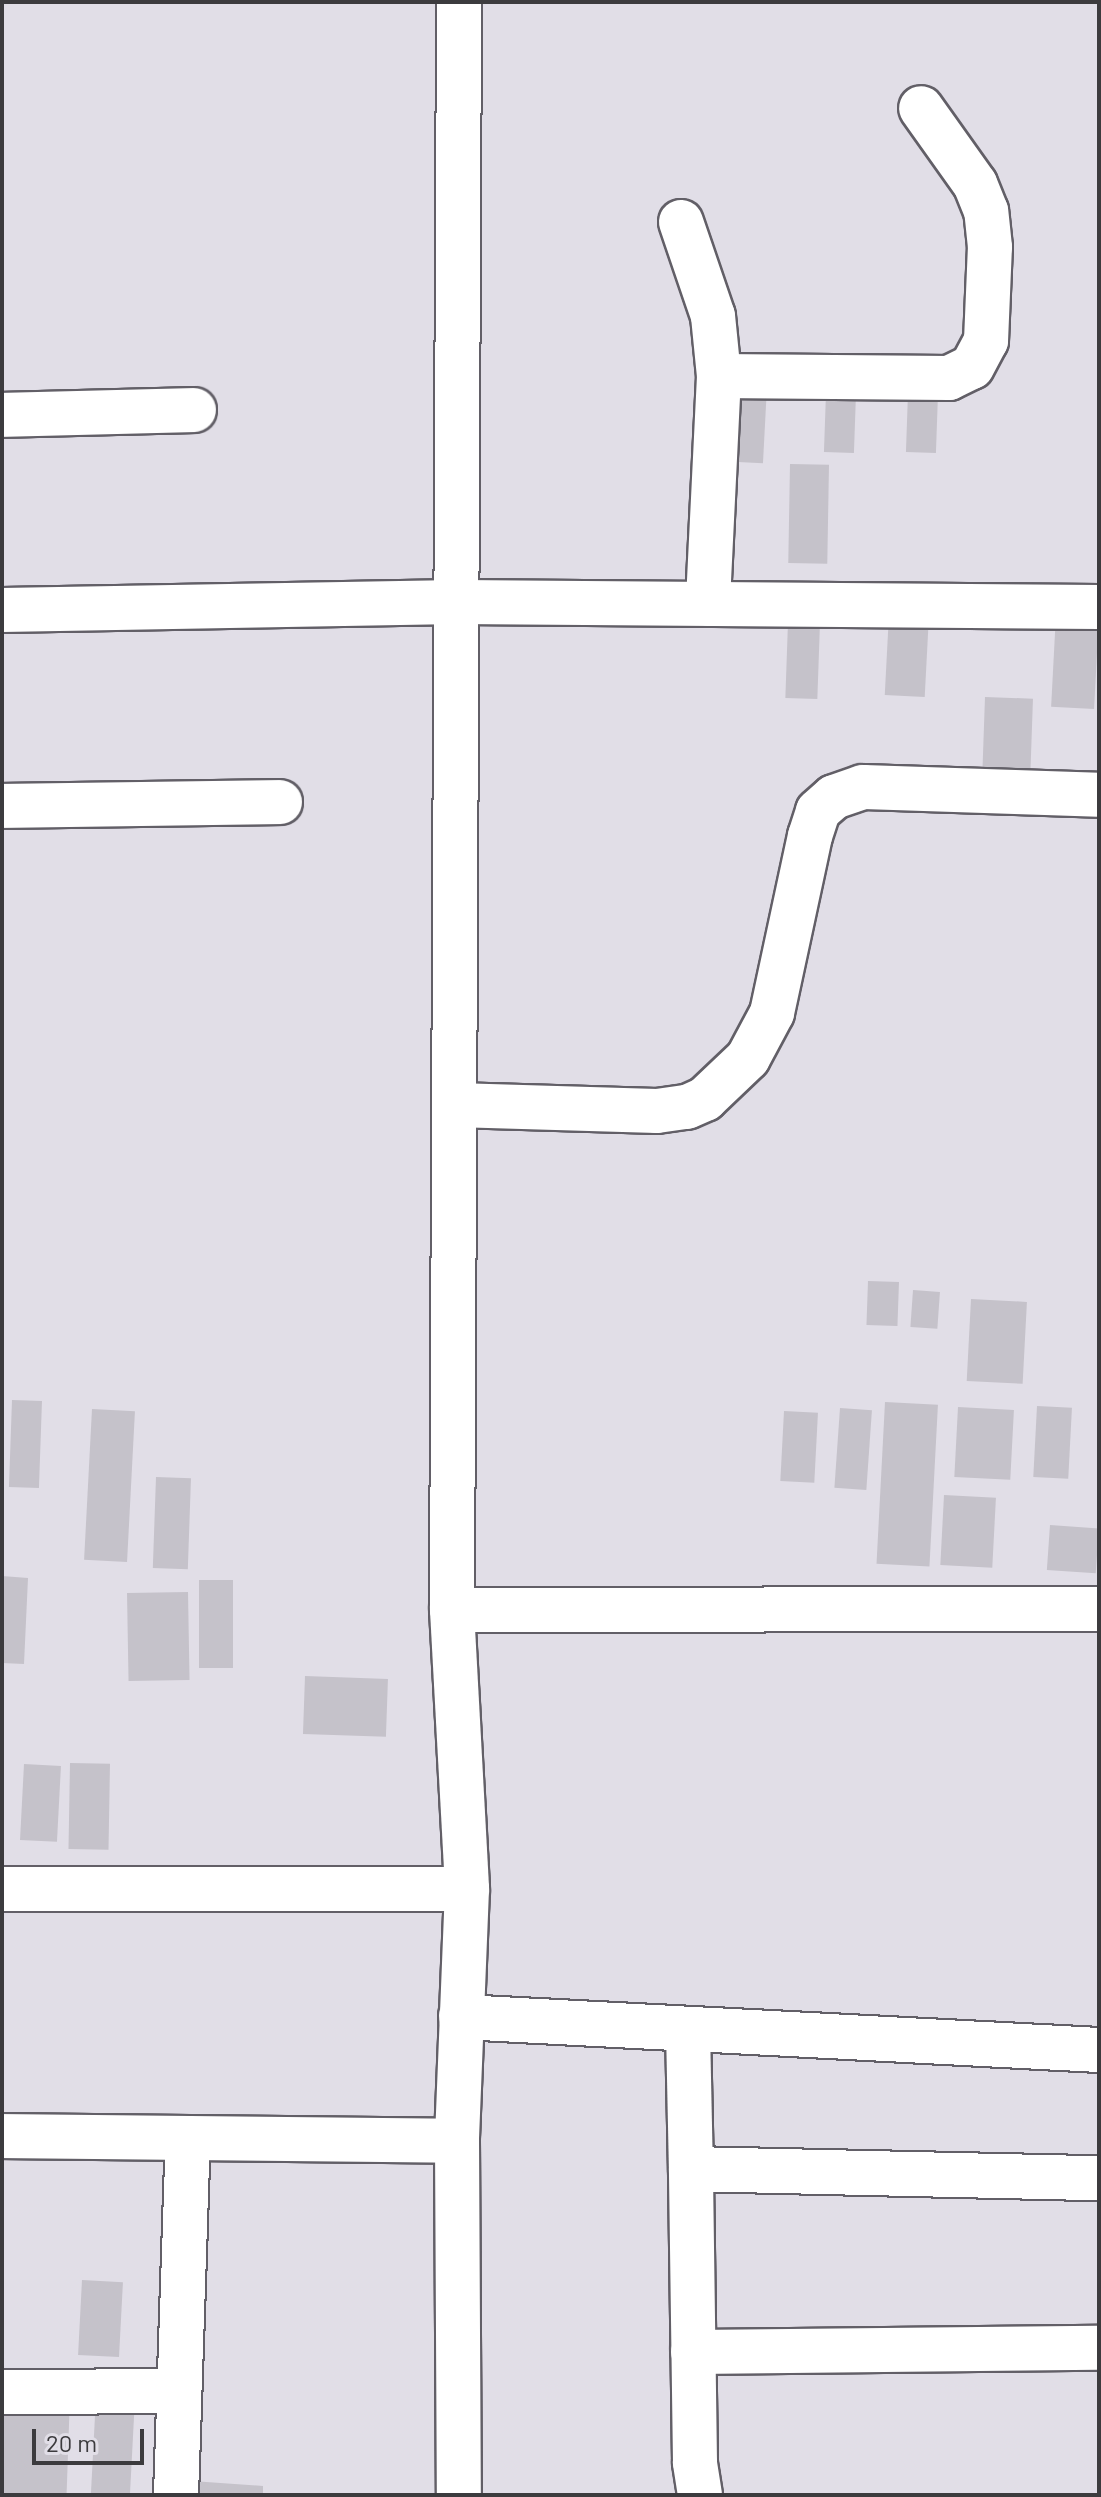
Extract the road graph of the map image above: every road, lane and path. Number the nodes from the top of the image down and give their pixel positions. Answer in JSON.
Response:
{"nodes":[{"id":1,"x":459,"y":2,"type":"edge"},
{"id":2,"x":921,"y":108,"type":"dead end"},
{"id":3,"x":681,"y":222,"type":"dead end"},
{"id":4,"x":719,"y":376,"type":"junction"},
{"id":5,"x":194,"y":410,"type":"dead end"},
{"id":6,"x":2,"y":415,"type":"edge"},
{"id":7,"x":457,"y":602,"type":"junction"},
{"id":8,"x":708,"y":604,"type":"junction"},
{"id":9,"x":1099,"y":607,"type":"edge"},
{"id":10,"x":2,"y":610,"type":"edge"},
{"id":11,"x":1099,"y":795,"type":"edge"},
{"id":12,"x":280,"y":802,"type":"dead end"},
{"id":13,"x":2,"y":806,"type":"edge"},
{"id":14,"x":455,"y":1105,"type":"junction"},
{"id":15,"x":1099,"y":1609,"type":"edge"},
{"id":16,"x":452,"y":1610,"type":"junction"},
{"id":17,"x":2,"y":1889,"type":"edge"},
{"id":18,"x":467,"y":1889,"type":"junction"},
{"id":19,"x":461,"y":2017,"type":"junction"},
{"id":20,"x":688,"y":2030,"type":"junction"},
{"id":21,"x":1099,"y":2050,"type":"edge"},
{"id":22,"x":2,"y":2136,"type":"edge"},
{"id":23,"x":188,"y":2138,"type":"junction"},
{"id":24,"x":457,"y":2141,"type":"junction"},
{"id":25,"x":691,"y":2169,"type":"junction"},
{"id":26,"x":1099,"y":2178,"type":"edge"},
{"id":27,"x":1099,"y":2348,"type":"edge"},
{"id":28,"x":693,"y":2352,"type":"junction"},
{"id":29,"x":179,"y":2391,"type":"junction"},
{"id":30,"x":2,"y":2392,"type":"edge"},
{"id":31,"x":176,"y":2495,"type":"edge"},
{"id":32,"x":459,"y":2495,"type":"edge"},
{"id":33,"x":700,"y":2495,"type":"edge"}],
"edges":[{"from":1,"to":7,"type":"street"},
{"from":2,"to":4,"type":"street"},
{"from":3,"to":4,"type":"street"},
{"from":4,"to":8,"type":"street"},
{"from":5,"to":6,"type":"street"},
{"from":7,"to":8,"type":"street"},
{"from":7,"to":10,"type":"street"},
{"from":7,"to":14,"type":"street"},
{"from":8,"to":9,"type":"street"},
{"from":11,"to":14,"type":"street"},
{"from":12,"to":13,"type":"street"},
{"from":14,"to":16,"type":"street"},
{"from":15,"to":16,"type":"street"},
{"from":16,"to":18,"type":"street"},
{"from":17,"to":18,"type":"street"},
{"from":18,"to":19,"type":"street"},
{"from":19,"to":20,"type":"street"},
{"from":19,"to":24,"type":"street"},
{"from":20,"to":21,"type":"street"},
{"from":20,"to":25,"type":"street"},
{"from":22,"to":23,"type":"street"},
{"from":23,"to":24,"type":"street"},
{"from":23,"to":29,"type":"street"},
{"from":24,"to":32,"type":"street"},
{"from":25,"to":26,"type":"street"},
{"from":25,"to":28,"type":"street"},
{"from":27,"to":28,"type":"street"},
{"from":28,"to":33,"type":"street"},
{"from":29,"to":30,"type":"street"},
{"from":29,"to":31,"type":"street"}]}
